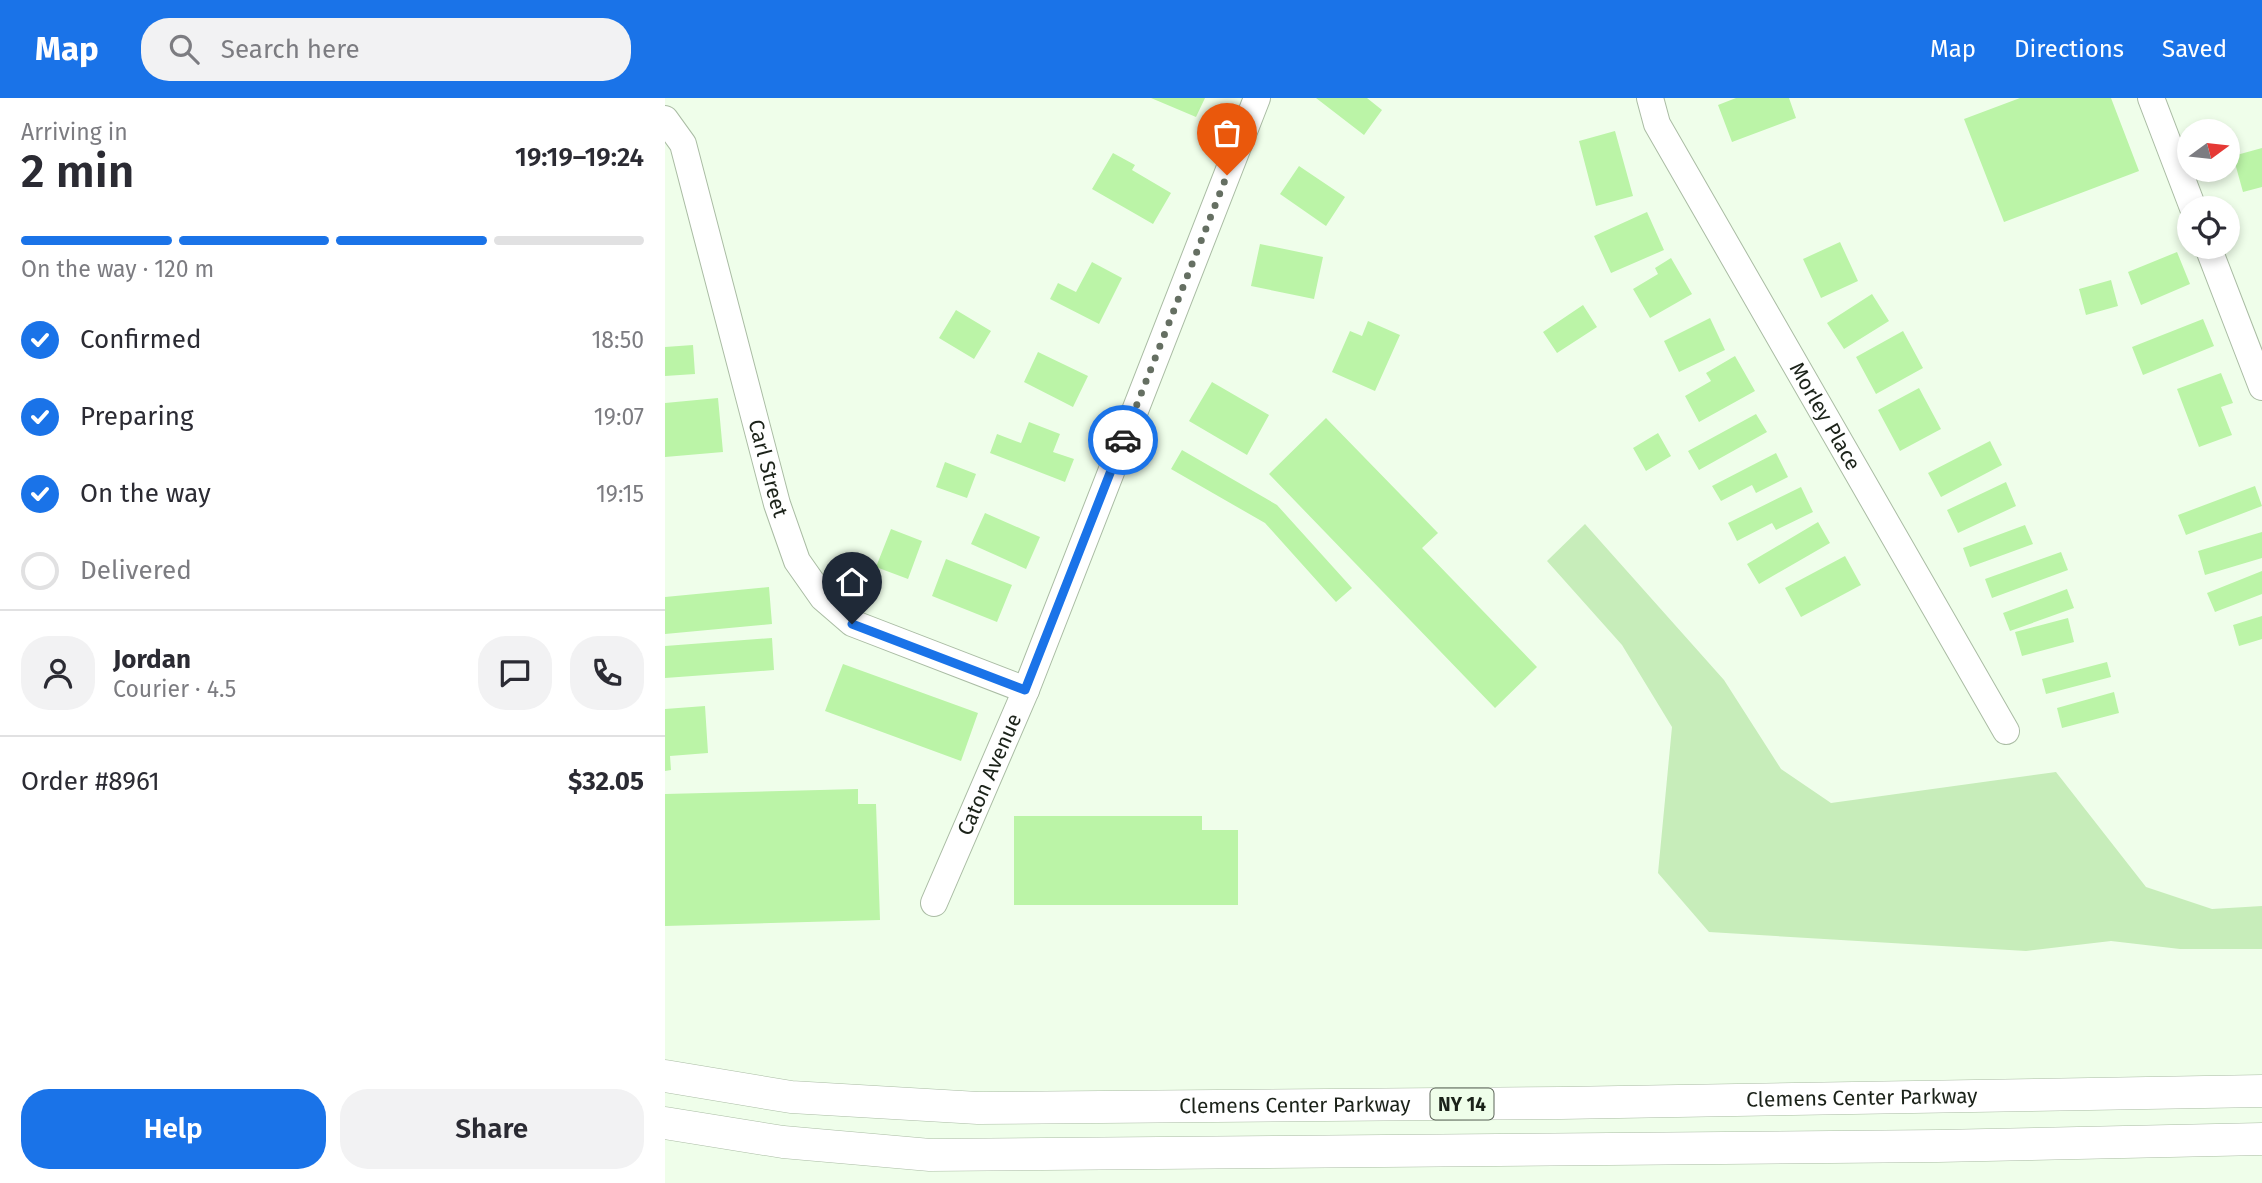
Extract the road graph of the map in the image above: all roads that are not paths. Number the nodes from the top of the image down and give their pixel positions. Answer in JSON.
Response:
{"nodes":[{"id":1,"x":1257,"y":98,"type":"edge"},
{"id":2,"x":1650,"y":98,"type":"edge"},
{"id":3,"x":2151,"y":98,"type":"edge"},
{"id":4,"x":665,"y":119,"type":"edge"},
{"id":5,"x":2188,"y":196,"type":"edge"},
{"id":6,"x":2213,"y":259,"type":"edge"},
{"id":7,"x":2262,"y":387,"type":"edge"},
{"id":8,"x":1025,"y":690,"type":"junction"},
{"id":9,"x":2006,"y":732,"type":"dead end"},
{"id":10,"x":934,"y":903,"type":"dead end"},
{"id":11,"x":665,"y":1076,"type":"edge"},
{"id":12,"x":2262,"y":1091,"type":"edge"},
{"id":13,"x":665,"y":1123,"type":"edge"},
{"id":14,"x":2262,"y":1139,"type":"edge"}],
"edges":[{"from":1,"to":8,"type":"street","name":"Caton Avenue"},
{"from":2,"to":9,"type":"street","name":"Morley Place"},
{"from":3,"to":5,"type":"street"},
{"from":4,"to":8,"type":"street","name":"Carl Street"},
{"from":6,"to":7,"type":"street"},
{"from":8,"to":10,"type":"street","name":"Caton Avenue"},
{"from":11,"to":12,"type":"main road","name":"Clemens Center Parkway","number":"NY 14"},
{"from":13,"to":14,"type":"main road"}]}
